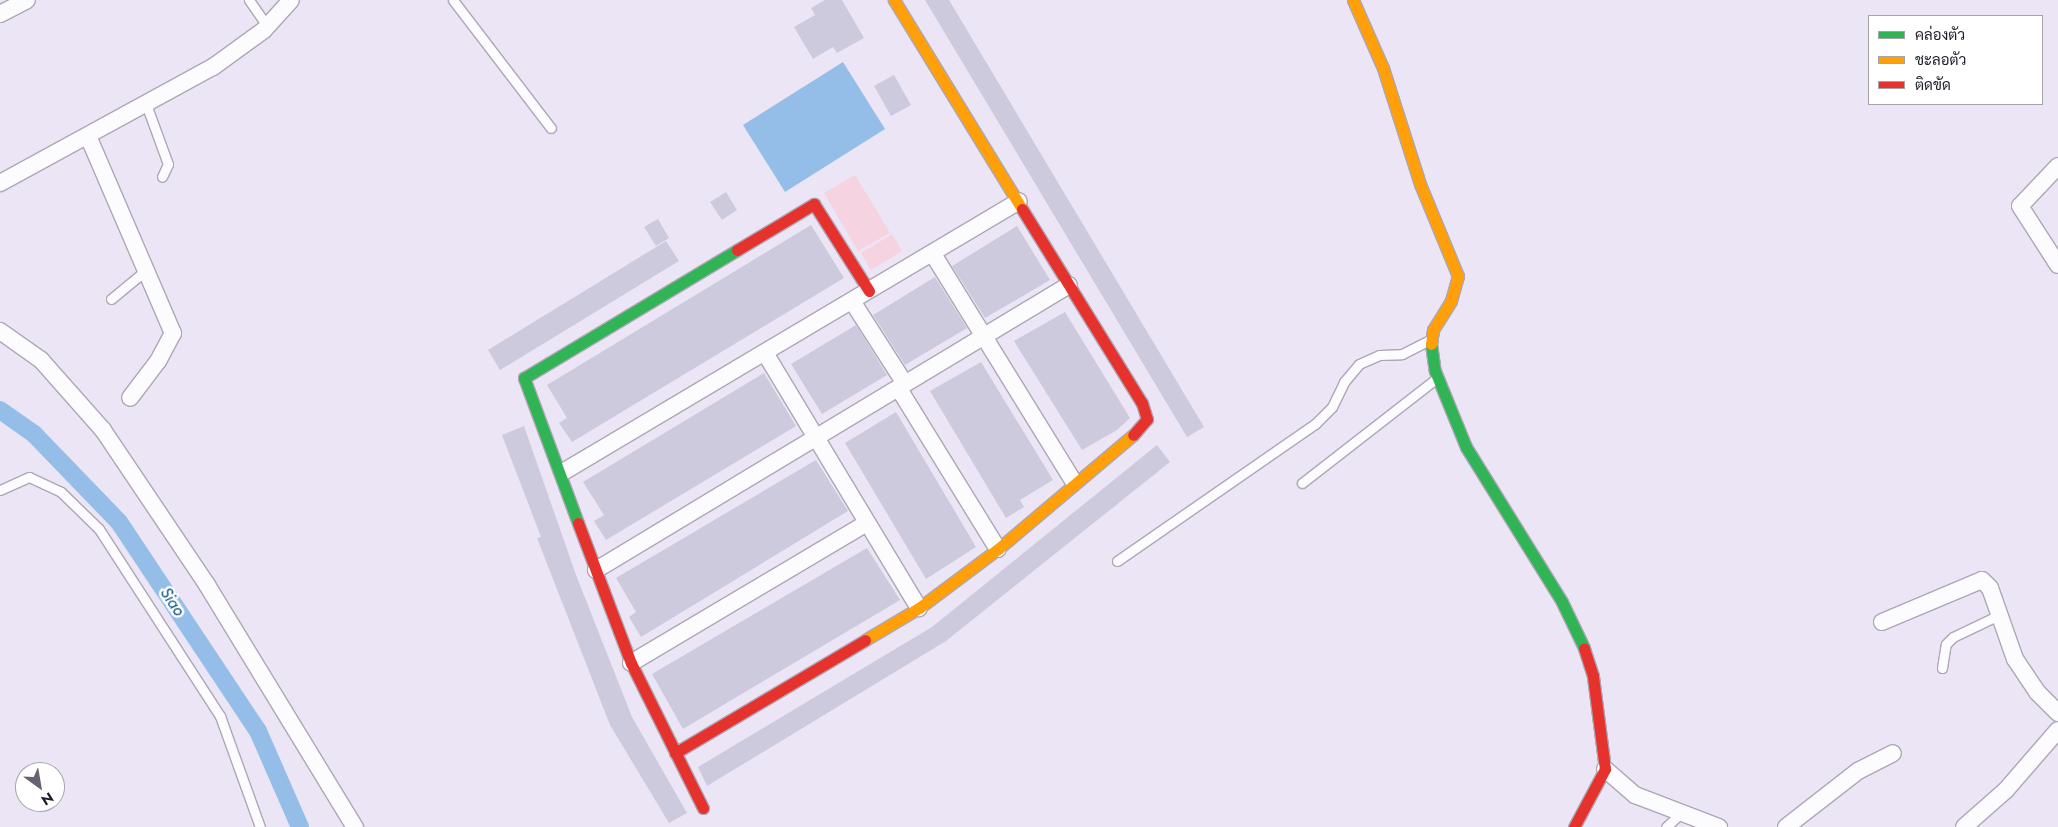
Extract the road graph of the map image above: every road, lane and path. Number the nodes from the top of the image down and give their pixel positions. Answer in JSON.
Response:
{"nodes":[{"id":1,"x":27,"y":0,"type":"edge"},
{"id":2,"x":249,"y":0,"type":"edge"},
{"id":3,"x":291,"y":0,"type":"edge"},
{"id":4,"x":453,"y":0,"type":"edge"},
{"id":5,"x":894,"y":0,"type":"edge"},
{"id":6,"x":1353,"y":0,"type":"edge"},
{"id":7,"x":0,"y":14,"type":"edge"},
{"id":8,"x":267,"y":26,"type":"junction"},
{"id":9,"x":146,"y":104,"type":"junction"},
{"id":10,"x":551,"y":128,"type":"dead end"},
{"id":11,"x":88,"y":136,"type":"junction"},
{"id":12,"x":2058,"y":166,"type":"edge"},
{"id":13,"x":162,"y":177,"type":"dead end"},
{"id":14,"x":0,"y":183,"type":"edge"},
{"id":15,"x":1019,"y":201,"type":"junction"},
{"id":16,"x":933,"y":254,"type":"junction"},
{"id":17,"x":2058,"y":265,"type":"edge"},
{"id":18,"x":145,"y":271,"type":"junction"},
{"id":19,"x":1069,"y":285,"type":"junction"},
{"id":20,"x":869,"y":291,"type":"junction"},
{"id":21,"x":111,"y":298,"type":"dead end"},
{"id":22,"x":852,"y":301,"type":"junction"},
{"id":23,"x":0,"y":332,"type":"edge"},
{"id":24,"x":983,"y":337,"type":"junction"},
{"id":25,"x":1432,"y":338,"type":"junction"},
{"id":26,"x":765,"y":353,"type":"junction"},
{"id":27,"x":1438,"y":378,"type":"junction"},
{"id":28,"x":902,"y":387,"type":"junction"},
{"id":29,"x":130,"y":398,"type":"dead end"},
{"id":30,"x":817,"y":439,"type":"junction"},
{"id":31,"x":563,"y":472,"type":"junction"},
{"id":32,"x":1074,"y":482,"type":"junction"},
{"id":33,"x":1302,"y":482,"type":"dead end"},
{"id":34,"x":0,"y":490,"type":"edge"},
{"id":35,"x":867,"y":523,"type":"junction"},
{"id":36,"x":998,"y":548,"type":"junction"},
{"id":37,"x":1117,"y":560,"type":"dead end"},
{"id":38,"x":596,"y":570,"type":"junction"},
{"id":39,"x":919,"y":608,"type":"junction"},
{"id":40,"x":1999,"y":615,"type":"junction"},
{"id":41,"x":1882,"y":622,"type":"dead end"},
{"id":42,"x":631,"y":663,"type":"junction"},
{"id":43,"x":1942,"y":668,"type":"dead end"},
{"id":44,"x":2058,"y":713,"type":"edge"},
{"id":45,"x":2058,"y":730,"type":"edge"},
{"id":46,"x":675,"y":753,"type":"junction"},
{"id":47,"x":1894,"y":753,"type":"dead end"},
{"id":48,"x":1605,"y":769,"type":"junction"},
{"id":49,"x":703,"y":808,"type":"dead end"},
{"id":50,"x":1682,"y":812,"type":"junction"},
{"id":51,"x":260,"y":827,"type":"edge"},
{"id":52,"x":355,"y":827,"type":"edge"},
{"id":53,"x":1574,"y":827,"type":"edge"},
{"id":54,"x":1666,"y":827,"type":"edge"},
{"id":55,"x":1719,"y":827,"type":"edge"},
{"id":56,"x":1786,"y":827,"type":"edge"},
{"id":57,"x":1964,"y":827,"type":"edge"}],
"edges":[{"from":1,"to":7,"type":"street"},
{"from":2,"to":8,"type":"lane"},
{"from":3,"to":8,"type":"street"},
{"from":4,"to":10,"type":"lane"},
{"from":5,"to":15,"type":"street"},
{"from":6,"to":25,"type":"street"},
{"from":8,"to":9,"type":"street"},
{"from":9,"to":11,"type":"street"},
{"from":9,"to":13,"type":"lane"},
{"from":11,"to":14,"type":"street"},
{"from":11,"to":18,"type":"street"},
{"from":12,"to":17,"type":"street"},
{"from":15,"to":16,"type":"street"},
{"from":15,"to":19,"type":"street"},
{"from":16,"to":20,"type":"street"},
{"from":16,"to":24,"type":"street"},
{"from":18,"to":21,"type":"lane"},
{"from":18,"to":29,"type":"street"},
{"from":19,"to":24,"type":"street"},
{"from":19,"to":32,"type":"street"},
{"from":20,"to":22,"type":"street"},
{"from":20,"to":31,"type":"street"},
{"from":22,"to":26,"type":"street"},
{"from":22,"to":28,"type":"street"},
{"from":23,"to":52,"type":"street"},
{"from":24,"to":28,"type":"street"},
{"from":24,"to":32,"type":"street"},
{"from":25,"to":27,"type":"street"},
{"from":25,"to":37,"type":"lane"},
{"from":26,"to":30,"type":"street"},
{"from":26,"to":31,"type":"street"},
{"from":27,"to":33,"type":"lane"},
{"from":27,"to":48,"type":"street"},
{"from":28,"to":30,"type":"street"},
{"from":28,"to":36,"type":"street"},
{"from":30,"to":35,"type":"street"},
{"from":30,"to":38,"type":"street"},
{"from":31,"to":38,"type":"street"},
{"from":32,"to":36,"type":"street"},
{"from":34,"to":51,"type":"lane"},
{"from":35,"to":39,"type":"street"},
{"from":35,"to":42,"type":"street"},
{"from":36,"to":39,"type":"street"},
{"from":38,"to":42,"type":"street"},
{"from":39,"to":46,"type":"street"},
{"from":40,"to":41,"type":"street"},
{"from":40,"to":43,"type":"lane"},
{"from":40,"to":44,"type":"street"},
{"from":42,"to":46,"type":"street"},
{"from":45,"to":57,"type":"street"},
{"from":46,"to":49,"type":"street"},
{"from":47,"to":56,"type":"street"},
{"from":48,"to":50,"type":"street"},
{"from":48,"to":53,"type":"street"},
{"from":50,"to":54,"type":"lane"},
{"from":50,"to":55,"type":"street"}]}
